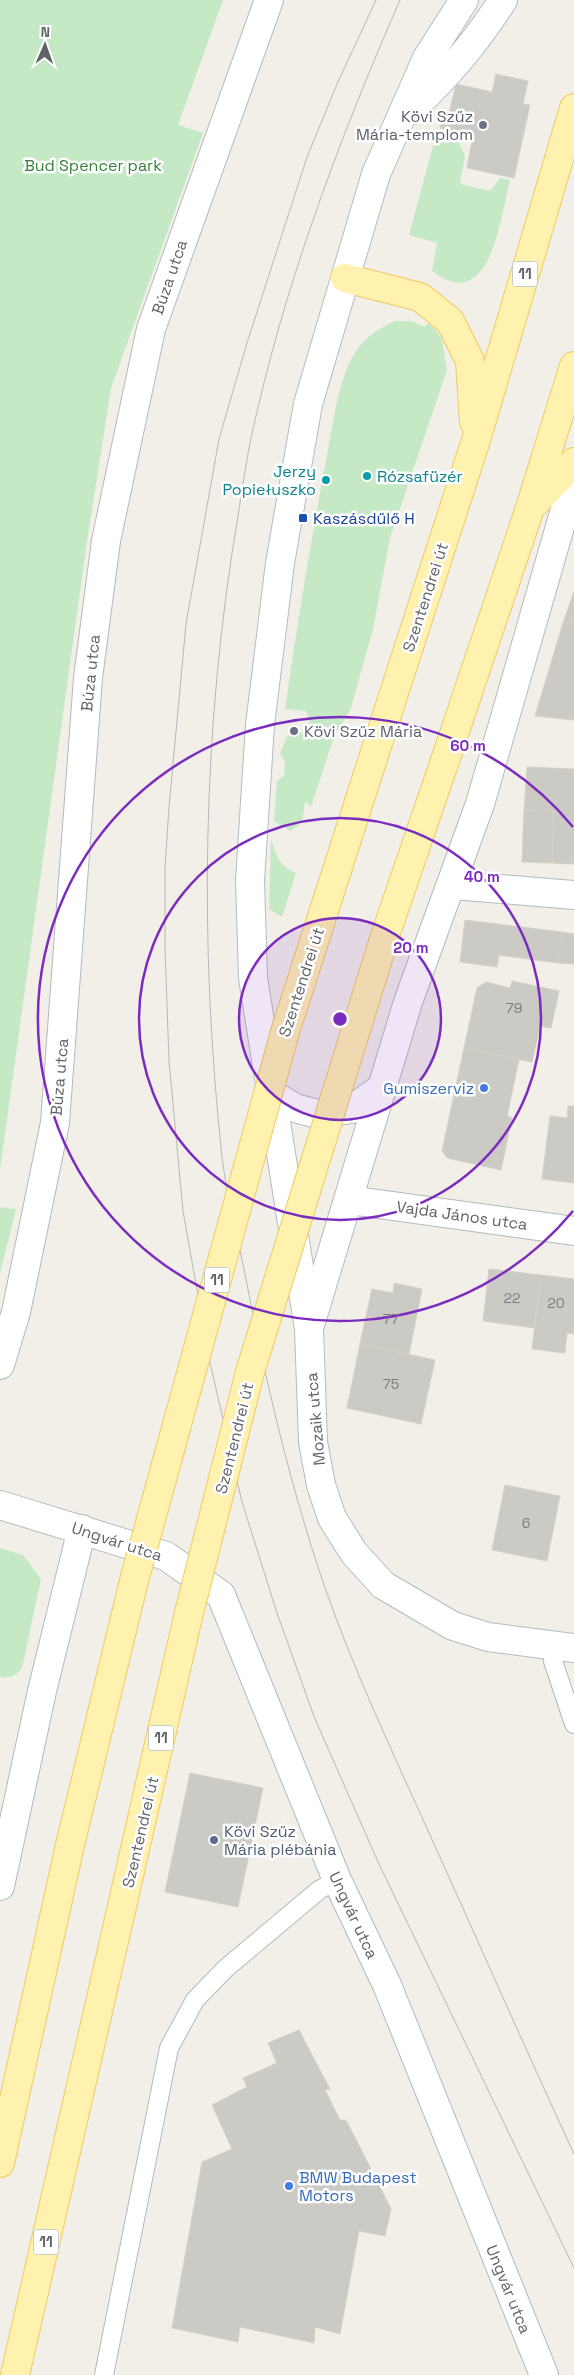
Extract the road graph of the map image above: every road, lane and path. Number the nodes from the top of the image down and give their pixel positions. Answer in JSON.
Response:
{"nodes":[{"id":1,"x":269,"y":0,"type":"edge"},
{"id":2,"x":464,"y":0,"type":"edge"},
{"id":3,"x":503,"y":0,"type":"edge"},
{"id":4,"x":574,"y":108,"type":"edge"},
{"id":5,"x":401,"y":119,"type":"junction"},
{"id":6,"x":345,"y":278,"type":"junction"},
{"id":7,"x":574,"y":366,"type":"edge"},
{"id":8,"x":476,"y":440,"type":"junction"},
{"id":9,"x":574,"y":462,"type":"edge"},
{"id":10,"x":574,"y":478,"type":"edge"},
{"id":11,"x":530,"y":508,"type":"junction"},
{"id":12,"x":453,"y":885,"type":"junction"},
{"id":13,"x":574,"y":895,"type":"edge"},
{"id":14,"x":383,"y":1087,"type":"junction"},
{"id":15,"x":272,"y":1094,"type":"junction"},
{"id":16,"x":349,"y":1200,"type":"junction"},
{"id":17,"x":574,"y":1231,"type":"edge"},
{"id":18,"x":309,"y":1329,"type":"junction"},
{"id":19,"x":0,"y":1365,"type":"edge"},
{"id":20,"x":0,"y":1504,"type":"edge"},
{"id":21,"x":82,"y":1529,"type":"junction"},
{"id":22,"x":564,"y":1646,"type":"edge"},
{"id":23,"x":574,"y":1724,"type":"edge"},
{"id":24,"x":337,"y":1880,"type":"junction"},
{"id":25,"x":0,"y":1886,"type":"edge"},
{"id":26,"x":0,"y":2163,"type":"edge"},
{"id":27,"x":15,"y":2375,"type":"edge"},
{"id":28,"x":104,"y":2375,"type":"edge"},
{"id":29,"x":544,"y":2375,"type":"edge"}],
"edges":[{"from":1,"to":19,"type":"street","name":"Búza utca"},
{"from":2,"to":5,"type":"street","name":"Szentendrei út"},
{"from":3,"to":5,"type":"street","name":"Szentendrei út"},
{"from":4,"to":8,"type":"main road","name":"Szentendrei út","number":"11"},
{"from":5,"to":6,"type":"street","name":"Szentendrei út"},
{"from":6,"to":8,"type":"main road"},
{"from":6,"to":15,"type":"street","name":"Szentendrei út"},
{"from":7,"to":11,"type":"main road","name":"Szentendrei út","number":"11"},
{"from":8,"to":26,"type":"main road","name":"Szentendrei út","number":"11","bridge":true},
{"from":9,"to":11,"type":"main road"},
{"from":10,"to":12,"type":"street"},
{"from":11,"to":27,"type":"main road","name":"Szentendrei út","number":"11","bridge":true},
{"from":12,"to":13,"type":"street"},
{"from":12,"to":14,"type":"street"},
{"from":14,"to":15,"type":"street"},
{"from":14,"to":16,"type":"street"},
{"from":15,"to":18,"type":"street","name":"Szentendrei út"},
{"from":16,"to":17,"type":"street","name":"Vajda János utca"},
{"from":16,"to":18,"type":"street"},
{"from":18,"to":22,"type":"street","name":"Mozaik utca"},
{"from":20,"to":21,"type":"street","name":"Ungvár utca"},
{"from":21,"to":24,"type":"street","name":"Ungvár utca"},
{"from":21,"to":25,"type":"street"},
{"from":22,"to":23,"type":"lane"},
{"from":24,"to":28,"type":"lane"},
{"from":24,"to":29,"type":"street","name":"Ungvár utca"}]}
